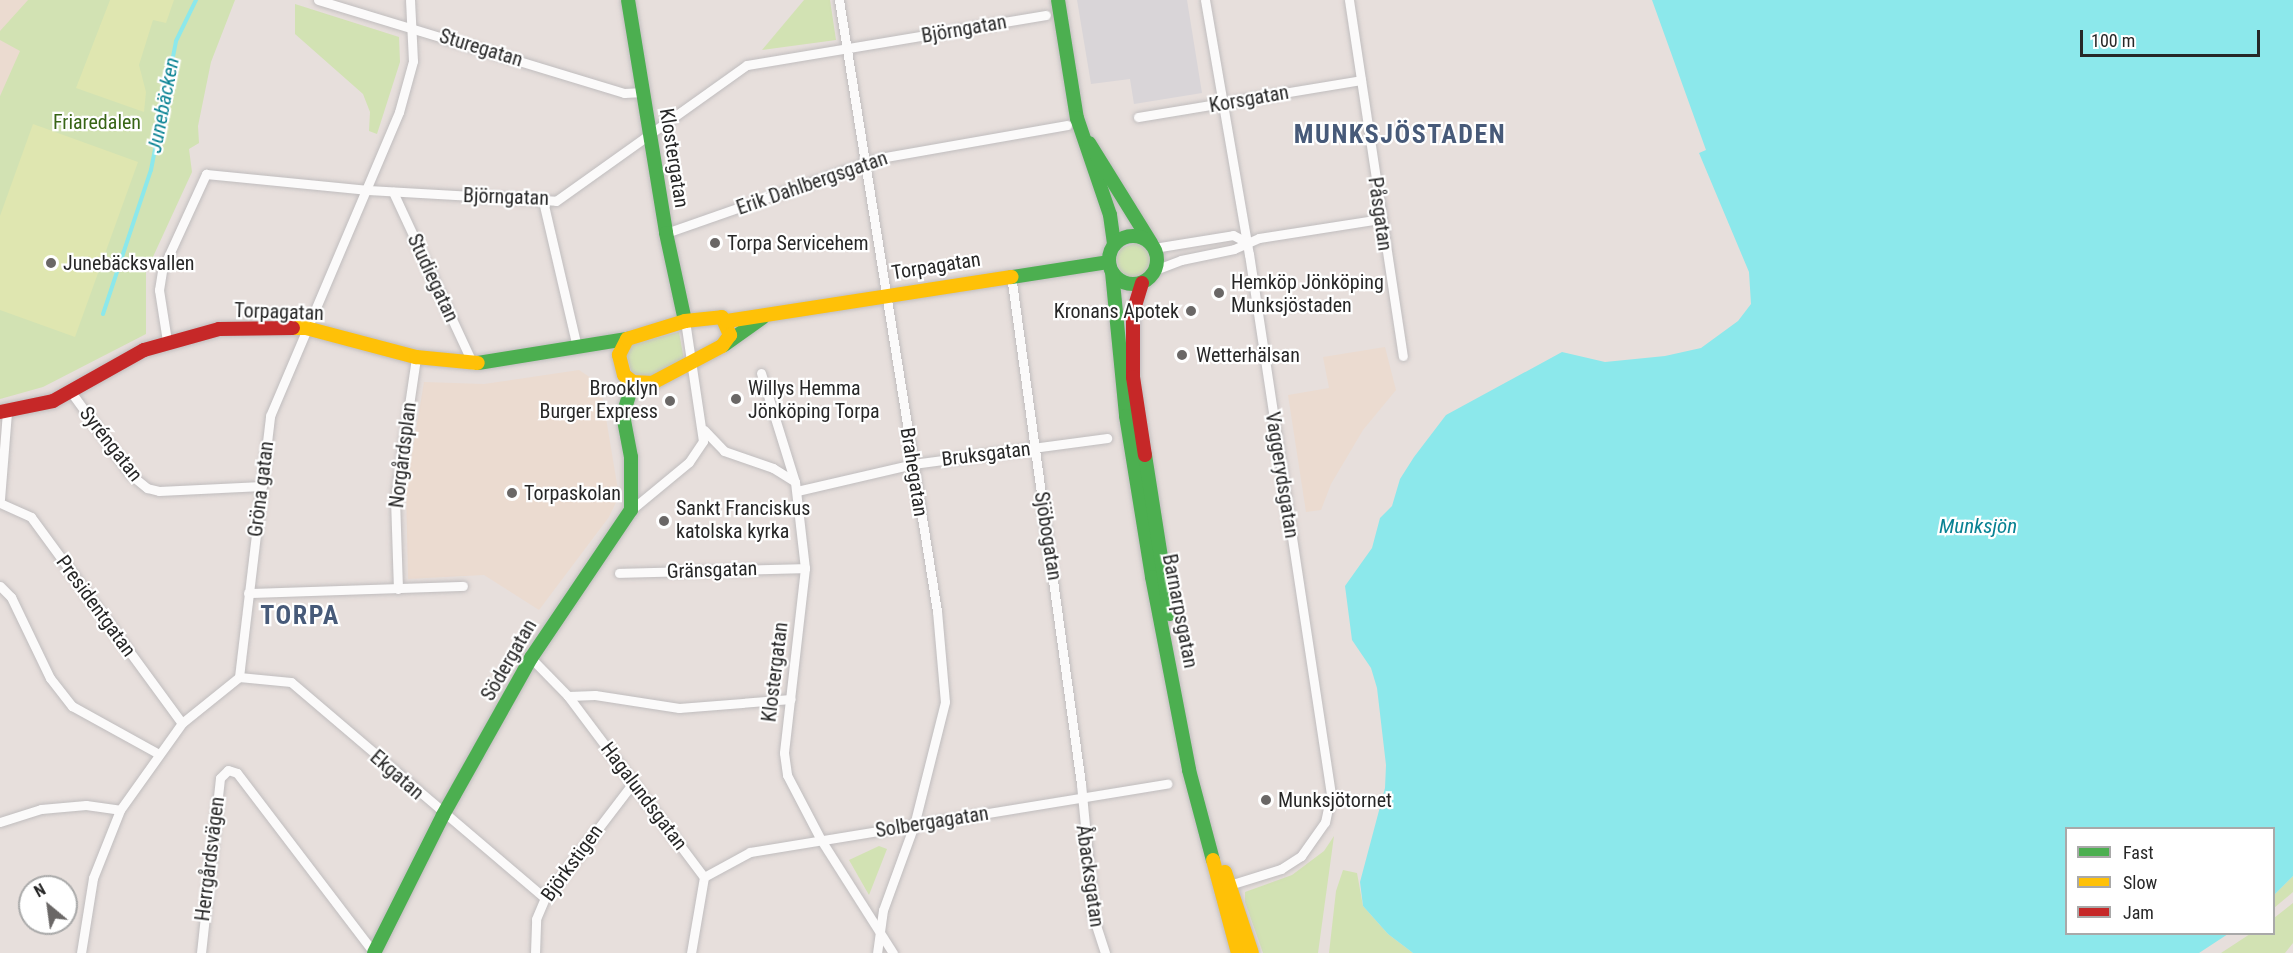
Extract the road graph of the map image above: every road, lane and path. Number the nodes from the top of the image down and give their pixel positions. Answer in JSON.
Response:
{"nodes":[{"id":1,"x":318,"y":0,"type":"edge"},
{"id":2,"x":410,"y":0,"type":"edge"},
{"id":3,"x":628,"y":0,"type":"edge"},
{"id":4,"x":839,"y":0,"type":"edge"},
{"id":5,"x":1058,"y":0,"type":"edge"},
{"id":6,"x":1205,"y":0,"type":"edge"},
{"id":7,"x":1349,"y":0,"type":"edge"},
{"id":8,"x":1046,"y":15,"type":"dead end"},
{"id":9,"x":414,"y":27,"type":"junction"},
{"id":10,"x":847,"y":49,"type":"junction"},
{"id":11,"x":1361,"y":80,"type":"junction"},
{"id":12,"x":644,"y":92,"type":"junction"},
{"id":13,"x":1222,"y":104,"type":"junction"},
{"id":14,"x":1138,"y":117,"type":"dead end"},
{"id":15,"x":1072,"y":122,"type":"junction"},
{"id":16,"x":650,"y":136,"type":"junction"},
{"id":17,"x":863,"y":164,"type":"junction"},
{"id":18,"x":368,"y":190,"type":"junction"},
{"id":19,"x":393,"y":192,"type":"junction"},
{"id":20,"x":543,"y":201,"type":"junction"},
{"id":21,"x":1380,"y":219,"type":"junction"},
{"id":22,"x":666,"y":233,"type":"junction"},
{"id":23,"x":1246,"y":242,"type":"junction"},
{"id":24,"x":1114,"y":245,"type":"junction"},
{"id":25,"x":1152,"y":246,"type":"junction"},
{"id":26,"x":1111,"y":267,"type":"junction"},
{"id":27,"x":1155,"y":270,"type":"junction"},
{"id":28,"x":1011,"y":275,"type":"junction"},
{"id":29,"x":1142,"y":282,"type":"junction"},
{"id":30,"x":885,"y":294,"type":"junction"},
{"id":31,"x":769,"y":314,"type":"junction"},
{"id":32,"x":685,"y":321,"type":"junction"},
{"id":33,"x":727,"y":321,"type":"junction"},
{"id":34,"x":306,"y":328,"type":"junction"},
{"id":35,"x":627,"y":339,"type":"junction"},
{"id":36,"x":167,"y":341,"type":"junction"},
{"id":37,"x":598,"y":343,"type":"junction"},
{"id":38,"x":722,"y":346,"type":"junction"},
{"id":39,"x":577,"y":347,"type":"junction"},
{"id":40,"x":619,"y":356,"type":"junction"},
{"id":41,"x":1403,"y":356,"type":"dead end"},
{"id":42,"x":416,"y":357,"type":"junction"},
{"id":43,"x":693,"y":362,"type":"junction"},
{"id":44,"x":474,"y":364,"type":"junction"},
{"id":45,"x":761,"y":373,"type":"dead end"},
{"id":46,"x":633,"y":382,"type":"junction"},
{"id":47,"x":71,"y":392,"type":"junction"},
{"id":48,"x":4,"y":412,"type":"edge"},
{"id":49,"x":704,"y":430,"type":"junction"},
{"id":50,"x":1107,"y":438,"type":"dead end"},
{"id":51,"x":1034,"y":448,"type":"junction"},
{"id":52,"x":913,"y":464,"type":"junction"},
{"id":53,"x":262,"y":486,"type":"junction"},
{"id":54,"x":796,"y":487,"type":"junction"},
{"id":55,"x":0,"y":501,"type":"edge"},
{"id":56,"x":631,"y":510,"type":"junction"},
{"id":57,"x":805,"y":568,"type":"junction"},
{"id":58,"x":619,"y":573,"type":"dead end"},
{"id":59,"x":0,"y":586,"type":"edge"},
{"id":60,"x":463,"y":586,"type":"dead end"},
{"id":61,"x":398,"y":589,"type":"junction"},
{"id":62,"x":248,"y":594,"type":"junction"},
{"id":63,"x":531,"y":658,"type":"junction"},
{"id":64,"x":239,"y":677,"type":"junction"},
{"id":65,"x":568,"y":696,"type":"junction"},
{"id":66,"x":791,"y":699,"type":"junction"},
{"id":67,"x":182,"y":723,"type":"junction"},
{"id":68,"x":159,"y":754,"type":"junction"},
{"id":69,"x":633,"y":783,"type":"junction"},
{"id":70,"x":1167,"y":784,"type":"dead end"},
{"id":71,"x":1080,"y":798,"type":"junction"},
{"id":72,"x":120,"y":810,"type":"junction"},
{"id":73,"x":443,"y":815,"type":"junction"},
{"id":74,"x":0,"y":822,"type":"edge"},
{"id":75,"x":914,"y":825,"type":"junction"},
{"id":76,"x":821,"y":840,"type":"junction"},
{"id":77,"x":704,"y":877,"type":"junction"},
{"id":78,"x":1225,"y":887,"type":"junction"},
{"id":79,"x":544,"y":898,"type":"junction"},
{"id":80,"x":881,"y":938,"type":"junction"},
{"id":81,"x":81,"y":953,"type":"edge"},
{"id":82,"x":201,"y":953,"type":"edge"},
{"id":83,"x":374,"y":953,"type":"edge"},
{"id":84,"x":535,"y":953,"type":"edge"},
{"id":85,"x":691,"y":953,"type":"edge"},
{"id":86,"x":877,"y":953,"type":"edge"},
{"id":87,"x":893,"y":953,"type":"edge"},
{"id":88,"x":1105,"y":953,"type":"edge"},
{"id":89,"x":1238,"y":953,"type":"edge"},
{"id":90,"x":1252,"y":953,"type":"edge"}],
"edges":[{"from":1,"to":9,"type":"street","name":"Sturegatan"},
{"from":2,"to":9,"type":"street","name":"Gröna gatan"},
{"from":3,"to":12,"type":"street","name":"Klostergatan"},
{"from":4,"to":10,"type":"street","name":"Brahegatan"},
{"from":5,"to":15,"type":"street"},
{"from":6,"to":13,"type":"street","name":"Vaggerydsgatan"},
{"from":7,"to":11,"type":"street","name":"Påsgatan"},
{"from":8,"to":10,"type":"street","name":"Björngatan"},
{"from":9,"to":12,"type":"street","name":"Sturegatan"},
{"from":9,"to":18,"type":"street","name":"Gröna gatan"},
{"from":10,"to":16,"type":"street","name":"Björngatan"},
{"from":10,"to":17,"type":"street","name":"Brahegatan"},
{"from":11,"to":13,"type":"street","name":"Korsgatan"},
{"from":11,"to":21,"type":"street","name":"Påsgatan"},
{"from":12,"to":16,"type":"street","name":"Klostergatan"},
{"from":13,"to":14,"type":"street","name":"Korsgatan"},
{"from":13,"to":23,"type":"street","name":"Vaggerydsgatan"},
{"from":15,"to":17,"type":"street","name":"Erik Dahlbergsgatan"},
{"from":15,"to":24,"type":"street"},
{"from":15,"to":25,"type":"street"},
{"from":16,"to":20,"type":"street","name":"Björngatan"},
{"from":16,"to":22,"type":"street","name":"Klostergatan"},
{"from":17,"to":22,"type":"street","name":"Erik Dahlbergsgatan"},
{"from":17,"to":30,"type":"street","name":"Brahegatan"},
{"from":18,"to":19,"type":"street","name":"Björngatan"},
{"from":18,"to":34,"type":"street","name":"Gröna gatan"},
{"from":18,"to":36,"type":"street","name":"Björngatan"},
{"from":19,"to":20,"type":"street","name":"Björngatan"},
{"from":19,"to":44,"type":"street","name":"Studiegatan"},
{"from":20,"to":39,"type":"street"},
{"from":21,"to":23,"type":"street"},
{"from":21,"to":41,"type":"street","name":"Påsgatan"},
{"from":22,"to":32,"type":"street","name":"Klostergatan"},
{"from":23,"to":25,"type":"street"},
{"from":23,"to":27,"type":"street"},
{"from":23,"to":78,"type":"street","name":"Vaggerydsgatan"},
{"from":24,"to":25,"type":"street"},
{"from":24,"to":26,"type":"street"},
{"from":25,"to":27,"type":"street"},
{"from":26,"to":28,"type":"street","name":"Torpagatan"},
{"from":26,"to":29,"type":"street"},
{"from":26,"to":78,"type":"street","name":"Barnarpsgatan"},
{"from":27,"to":29,"type":"street"},
{"from":28,"to":30,"type":"street","name":"Torpagatan"},
{"from":28,"to":51,"type":"street","name":"Sjöbogatan"},
{"from":29,"to":78,"type":"street","name":"Barnarpsgatan"},
{"from":30,"to":31,"type":"street","name":"Torpagatan"},
{"from":30,"to":52,"type":"street","name":"Brahegatan"},
{"from":31,"to":33,"type":"street","name":"Torpagatan"},
{"from":31,"to":38,"type":"street","name":"Torpagatan"},
{"from":32,"to":33,"type":"street","name":"Torpagatan"},
{"from":32,"to":35,"type":"street","name":"Torpagatan"},
{"from":32,"to":43,"type":"street"},
{"from":33,"to":38,"type":"street"},
{"from":34,"to":36,"type":"street","name":"Torpagatan"},
{"from":34,"to":42,"type":"street","name":"Torpagatan"},
{"from":34,"to":53,"type":"street","name":"Gröna gatan"},
{"from":35,"to":37,"type":"street","name":"Torpagatan"},
{"from":35,"to":40,"type":"street"},
{"from":36,"to":47,"type":"street","name":"Torpagatan"},
{"from":37,"to":39,"type":"street","name":"Torpagatan"},
{"from":37,"to":40,"type":"street"},
{"from":38,"to":43,"type":"street","name":"Torpagatan"},
{"from":39,"to":44,"type":"street","name":"Torpagatan"},
{"from":40,"to":46,"type":"street"},
{"from":42,"to":44,"type":"street","name":"Torpagatan"},
{"from":42,"to":61,"type":"street","name":"Norgårdsplan"},
{"from":43,"to":46,"type":"street","name":"Torpagatan"},
{"from":43,"to":49,"type":"street"},
{"from":45,"to":54,"type":"street","name":"Klostergatan"},
{"from":46,"to":56,"type":"street"},
{"from":47,"to":48,"type":"street","name":"Torpagatan"},
{"from":47,"to":53,"type":"street","name":"Syréngatan"},
{"from":48,"to":55,"type":"street"},
{"from":49,"to":54,"type":"street"},
{"from":49,"to":56,"type":"street"},
{"from":50,"to":51,"type":"street","name":"Bruksgatan"},
{"from":51,"to":52,"type":"street","name":"Bruksgatan"},
{"from":51,"to":71,"type":"street","name":"Sjöbogatan"},
{"from":52,"to":54,"type":"street","name":"Bruksgatan"},
{"from":52,"to":75,"type":"street","name":"Brahegatan"},
{"from":53,"to":62,"type":"street","name":"Gröna gatan"},
{"from":54,"to":57,"type":"street","name":"Klostergatan"},
{"from":55,"to":67,"type":"street","name":"Presidentgatan"},
{"from":56,"to":63,"type":"street","name":"Södergatan"},
{"from":57,"to":58,"type":"street","name":"Gränsgatan"},
{"from":57,"to":66,"type":"street","name":"Klostergatan"},
{"from":59,"to":68,"type":"street"},
{"from":60,"to":61,"type":"street"},
{"from":61,"to":62,"type":"street"},
{"from":62,"to":64,"type":"street","name":"Gröna gatan"},
{"from":63,"to":65,"type":"street","name":"Hagalundsgatan"},
{"from":63,"to":73,"type":"street","name":"Södergatan"},
{"from":64,"to":67,"type":"street"},
{"from":64,"to":73,"type":"street","name":"Ekgatan"},
{"from":65,"to":66,"type":"street"},
{"from":65,"to":69,"type":"street","name":"Hagalundsgatan"},
{"from":66,"to":76,"type":"street","name":"Klostergatan"},
{"from":67,"to":68,"type":"street"},
{"from":68,"to":72,"type":"street"},
{"from":69,"to":77,"type":"street","name":"Hagalundsgatan"},
{"from":69,"to":79,"type":"street","name":"Björkstigen"},
{"from":70,"to":71,"type":"street","name":"Solbergagatan"},
{"from":71,"to":75,"type":"street","name":"Solbergagatan"},
{"from":71,"to":88,"type":"street","name":"Åbacksgatan"},
{"from":72,"to":74,"type":"street"},
{"from":72,"to":81,"type":"street"},
{"from":73,"to":79,"type":"street","name":"Ekgatan"},
{"from":73,"to":83,"type":"street","name":"Södergatan"},
{"from":75,"to":76,"type":"street","name":"Solbergagatan"},
{"from":75,"to":80,"type":"street","name":"Brahegatan"},
{"from":76,"to":77,"type":"street","name":"Solbergagatan"},
{"from":76,"to":80,"type":"street","name":"Klostergatan"},
{"from":77,"to":85,"type":"street"},
{"from":78,"to":89,"type":"street","name":"Barnarpsgatan"},
{"from":78,"to":90,"type":"street","name":"Barnarpsgatan"},
{"from":79,"to":84,"type":"street","name":"Björkstigen"},
{"from":80,"to":86,"type":"street","name":"Brahegatan"},
{"from":80,"to":87,"type":"street","name":"Klostergatan"},
{"from":82,"to":83,"type":"street","name":"Herrgårdsvägen"}]}
